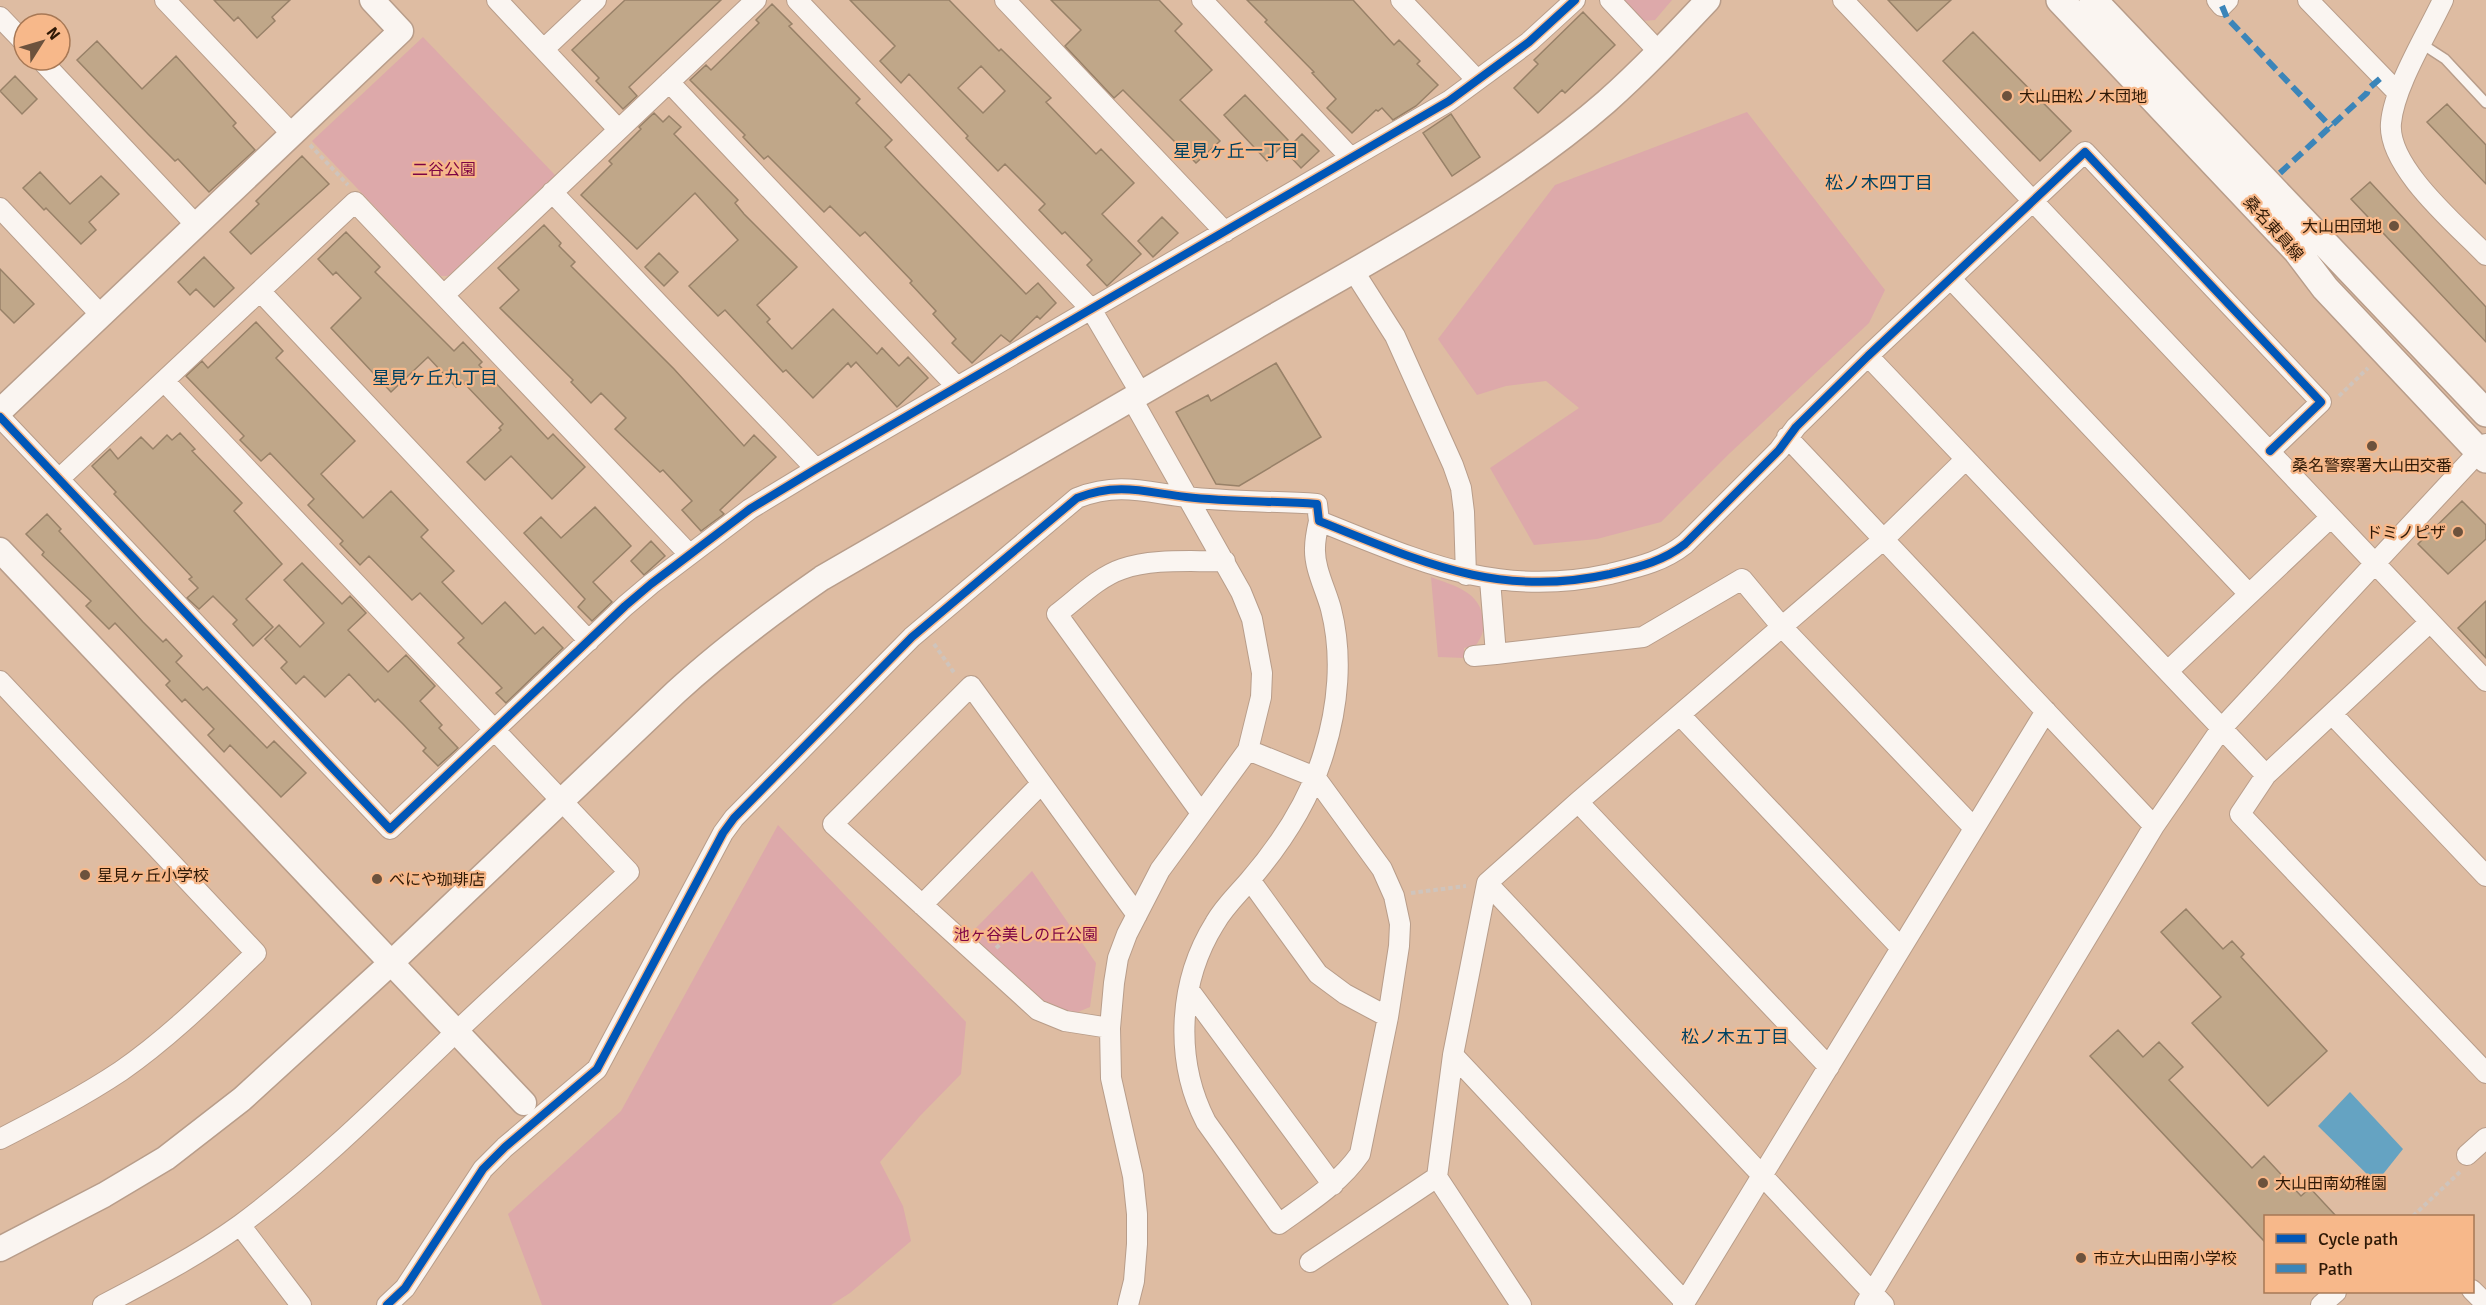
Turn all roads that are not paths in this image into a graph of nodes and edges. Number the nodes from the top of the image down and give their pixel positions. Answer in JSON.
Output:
{"nodes":[{"id":1,"x":165,"y":0,"type":"edge"},
{"id":2,"x":372,"y":0,"type":"edge"},
{"id":3,"x":497,"y":0,"type":"edge"},
{"id":4,"x":596,"y":0,"type":"edge"},
{"id":5,"x":756,"y":0,"type":"edge"},
{"id":6,"x":797,"y":0,"type":"edge"},
{"id":7,"x":1005,"y":0,"type":"edge"},
{"id":8,"x":1202,"y":0,"type":"edge"},
{"id":9,"x":1401,"y":0,"type":"edge"},
{"id":10,"x":1575,"y":0,"type":"edge"},
{"id":11,"x":1610,"y":0,"type":"edge"},
{"id":12,"x":1708,"y":0,"type":"edge"},
{"id":13,"x":1842,"y":0,"type":"edge"},
{"id":14,"x":2060,"y":0,"type":"edge"},
{"id":15,"x":2093,"y":0,"type":"edge"},
{"id":16,"x":2217,"y":0,"type":"edge"},
{"id":17,"x":2228,"y":0,"type":"edge"},
{"id":18,"x":2308,"y":0,"type":"edge"},
{"id":19,"x":2443,"y":0,"type":"edge"},
{"id":20,"x":0,"y":17,"type":"edge"},
{"id":21,"x":12,"y":30,"type":"edge"},
{"id":22,"x":2422,"y":44,"type":"junction"},
{"id":23,"x":544,"y":49,"type":"junction"},
{"id":24,"x":1659,"y":52,"type":"junction"},
{"id":25,"x":52,"y":72,"type":"edge"},
{"id":26,"x":1477,"y":80,"type":"junction"},
{"id":27,"x":669,"y":82,"type":"junction"},
{"id":28,"x":2398,"y":93,"type":"junction"},
{"id":29,"x":2486,"y":103,"type":"edge"},
{"id":30,"x":618,"y":129,"type":"junction"},
{"id":31,"x":299,"y":137,"type":"junction"},
{"id":32,"x":1351,"y":158,"type":"junction"},
{"id":33,"x":552,"y":192,"type":"junction"},
{"id":34,"x":2032,"y":201,"type":"junction"},
{"id":35,"x":0,"y":208,"type":"edge"},
{"id":36,"x":196,"y":225,"type":"junction"},
{"id":37,"x":1224,"y":232,"type":"junction"},
{"id":38,"x":2486,"y":255,"type":"edge"},
{"id":39,"x":1353,"y":270,"type":"junction"},
{"id":40,"x":1951,"y":279,"type":"junction"},
{"id":41,"x":260,"y":291,"type":"junction"},
{"id":42,"x":444,"y":295,"type":"junction"},
{"id":43,"x":1091,"y":309,"type":"junction"},
{"id":44,"x":101,"y":315,"type":"junction"},
{"id":45,"x":1868,"y":356,"type":"junction"},
{"id":46,"x":164,"y":381,"type":"junction"},
{"id":47,"x":957,"y":387,"type":"junction"},
{"id":48,"x":1137,"y":396,"type":"junction"},
{"id":49,"x":0,"y":411,"type":"edge"},
{"id":50,"x":2486,"y":413,"type":"edge"},
{"id":51,"x":0,"y":417,"type":"edge"},
{"id":52,"x":1787,"y":437,"type":"junction"},
{"id":53,"x":2270,"y":451,"type":"junction"},
{"id":54,"x":2484,"y":452,"type":"edge"},
{"id":55,"x":1966,"y":459,"type":"junction"},
{"id":56,"x":816,"y":469,"type":"junction"},
{"id":57,"x":59,"y":479,"type":"junction"},
{"id":58,"x":1187,"y":497,"type":"junction"},
{"id":59,"x":2331,"y":517,"type":"junction"},
{"id":60,"x":1319,"y":521,"type":"junction"},
{"id":61,"x":1884,"y":539,"type":"junction"},
{"id":62,"x":0,"y":550,"type":"edge"},
{"id":63,"x":689,"y":554,"type":"junction"},
{"id":64,"x":1225,"y":561,"type":"junction"},
{"id":65,"x":2375,"y":565,"type":"junction"},
{"id":66,"x":1466,"y":574,"type":"junction"},
{"id":67,"x":1490,"y":580,"type":"junction"},
{"id":68,"x":2249,"y":594,"type":"junction"},
{"id":69,"x":2430,"y":622,"type":"junction"},
{"id":70,"x":1782,"y":627,"type":"junction"},
{"id":71,"x":589,"y":641,"type":"junction"},
{"id":72,"x":1496,"y":654,"type":"junction"},
{"id":73,"x":1474,"y":656,"type":"dead end"},
{"id":74,"x":2168,"y":672,"type":"junction"},
{"id":75,"x":0,"y":681,"type":"edge"},
{"id":76,"x":2486,"y":681,"type":"edge"},
{"id":77,"x":2046,"y":711,"type":"junction"},
{"id":78,"x":2332,"y":714,"type":"junction"},
{"id":79,"x":1680,"y":715,"type":"junction"},
{"id":80,"x":2221,"y":729,"type":"junction"},
{"id":81,"x":494,"y":730,"type":"junction"},
{"id":82,"x":1248,"y":750,"type":"junction"},
{"id":83,"x":2266,"y":775,"type":"junction"},
{"id":84,"x":1315,"y":777,"type":"junction"},
{"id":85,"x":1041,"y":784,"type":"junction"},
{"id":86,"x":561,"y":801,"type":"junction"},
{"id":87,"x":1578,"y":802,"type":"junction"},
{"id":88,"x":1201,"y":813,"type":"junction"},
{"id":89,"x":2154,"y":826,"type":"junction"},
{"id":90,"x":1974,"y":828,"type":"junction"},
{"id":91,"x":2486,"y":876,"type":"edge"},
{"id":92,"x":1250,"y":880,"type":"junction"},
{"id":93,"x":1488,"y":883,"type":"junction"},
{"id":94,"x":922,"y":904,"type":"junction"},
{"id":95,"x":1137,"y":915,"type":"junction"},
{"id":96,"x":1901,"y":948,"type":"junction"},
{"id":97,"x":391,"y":963,"type":"junction"},
{"id":98,"x":1189,"y":990,"type":"junction"},
{"id":99,"x":1388,"y":1017,"type":"junction"},
{"id":100,"x":1110,"y":1028,"type":"junction"},
{"id":101,"x":456,"y":1033,"type":"junction"},
{"id":102,"x":1453,"y":1055,"type":"junction"},
{"id":103,"x":1829,"y":1067,"type":"junction"},
{"id":104,"x":2486,"y":1072,"type":"edge"},
{"id":105,"x":524,"y":1103,"type":"dead end"},
{"id":106,"x":2486,"y":1138,"type":"edge"},
{"id":107,"x":0,"y":1139,"type":"edge"},
{"id":108,"x":2467,"y":1160,"type":"road end"},
{"id":109,"x":1762,"y":1175,"type":"junction"},
{"id":110,"x":1437,"y":1177,"type":"junction"},
{"id":111,"x":1333,"y":1185,"type":"junction"},
{"id":112,"x":240,"y":1225,"type":"junction"},
{"id":113,"x":0,"y":1249,"type":"edge"},
{"id":114,"x":1310,"y":1262,"type":"dead end"},
{"id":115,"x":2474,"y":1292,"type":"edge"},
{"id":116,"x":2335,"y":1293,"type":"edge"},
{"id":117,"x":1874,"y":1301,"type":"edge"},
{"id":118,"x":1684,"y":1304,"type":"edge"},
{"id":119,"x":2486,"y":1304,"type":"edge"},
{"id":120,"x":103,"y":1305,"type":"edge"},
{"id":121,"x":300,"y":1305,"type":"edge"},
{"id":122,"x":387,"y":1305,"type":"edge"},
{"id":123,"x":1128,"y":1305,"type":"edge"},
{"id":124,"x":1521,"y":1305,"type":"edge"},
{"id":125,"x":2321,"y":1305,"type":"edge"}],
"edges":[{"from":1,"to":31,"type":"street"},
{"from":2,"to":31,"type":"street"},
{"from":3,"to":23,"type":"street"},
{"from":4,"to":23,"type":"street"},
{"from":5,"to":27,"type":"street"},
{"from":6,"to":43,"type":"street"},
{"from":7,"to":37,"type":"street"},
{"from":8,"to":32,"type":"street"},
{"from":9,"to":26,"type":"street"},
{"from":10,"to":26,"type":"street"},
{"from":11,"to":24,"type":"street"},
{"from":12,"to":24,"type":"street"},
{"from":13,"to":34,"type":"street"},
{"from":14,"to":54,"type":"main road","name":"桑名東員線"},
{"from":15,"to":50,"type":"main road","name":"桑名東員線"},
{"from":16,"to":17,"type":"street"},
{"from":18,"to":28,"type":"street"},
{"from":19,"to":22,"type":"street"},
{"from":20,"to":21,"type":"street"},
{"from":22,"to":28,"type":"street"},
{"from":22,"to":29,"type":"lane"},
{"from":23,"to":30,"type":"street"},
{"from":24,"to":39,"type":"street"},
{"from":25,"to":36,"type":"street"},
{"from":26,"to":32,"type":"street"},
{"from":27,"to":30,"type":"street"},
{"from":27,"to":47,"type":"street"},
{"from":28,"to":38,"type":"street"},
{"from":30,"to":33,"type":"street"},
{"from":31,"to":36,"type":"street"},
{"from":32,"to":37,"type":"street"},
{"from":33,"to":42,"type":"street"},
{"from":33,"to":56,"type":"street"},
{"from":34,"to":40,"type":"street"},
{"from":34,"to":53,"type":"street"},
{"from":34,"to":53,"type":"street"},
{"from":35,"to":44,"type":"street"},
{"from":36,"to":44,"type":"street"},
{"from":37,"to":43,"type":"street"},
{"from":39,"to":48,"type":"street"},
{"from":39,"to":66,"type":"street"},
{"from":40,"to":45,"type":"street"},
{"from":40,"to":68,"type":"street"},
{"from":41,"to":42,"type":"street"},
{"from":41,"to":46,"type":"street"},
{"from":41,"to":71,"type":"street"},
{"from":42,"to":63,"type":"street"},
{"from":43,"to":47,"type":"street"},
{"from":43,"to":48,"type":"street"},
{"from":44,"to":49,"type":"street"},
{"from":45,"to":52,"type":"street"},
{"from":45,"to":55,"type":"street"},
{"from":46,"to":57,"type":"street"},
{"from":46,"to":81,"type":"street"},
{"from":47,"to":56,"type":"street"},
{"from":48,"to":58,"type":"street"},
{"from":48,"to":86,"type":"street"},
{"from":51,"to":57,"type":"street"},
{"from":52,"to":61,"type":"street"},
{"from":52,"to":67,"type":"street"},
{"from":53,"to":59,"type":"street"},
{"from":54,"to":65,"type":"street"},
{"from":55,"to":61,"type":"street"},
{"from":55,"to":74,"type":"street"},
{"from":56,"to":63,"type":"street"},
{"from":57,"to":81,"type":"street"},
{"from":58,"to":60,"type":"street"},
{"from":58,"to":64,"type":"street"},
{"from":58,"to":122,"type":"street"},
{"from":59,"to":65,"type":"street"},
{"from":59,"to":68,"type":"street"},
{"from":60,"to":66,"type":"street"},
{"from":60,"to":84,"type":"street"},
{"from":61,"to":70,"type":"street"},
{"from":61,"to":77,"type":"street"},
{"from":62,"to":97,"type":"street"},
{"from":63,"to":71,"type":"street"},
{"from":64,"to":82,"type":"street"},
{"from":64,"to":88,"type":"street"},
{"from":65,"to":69,"type":"street"},
{"from":65,"to":80,"type":"street"},
{"from":66,"to":67,"type":"street"},
{"from":67,"to":72,"type":"street"},
{"from":68,"to":74,"type":"street"},
{"from":69,"to":76,"type":"street"},
{"from":69,"to":78,"type":"street"},
{"from":70,"to":72,"type":"street"},
{"from":70,"to":79,"type":"street"},
{"from":70,"to":90,"type":"street"},
{"from":71,"to":81,"type":"street"},
{"from":72,"to":73,"type":"street"},
{"from":74,"to":80,"type":"street"},
{"from":75,"to":107,"type":"street"},
{"from":77,"to":89,"type":"street"},
{"from":77,"to":90,"type":"street"},
{"from":78,"to":83,"type":"street"},
{"from":78,"to":91,"type":"street"},
{"from":79,"to":87,"type":"street"},
{"from":79,"to":96,"type":"street"},
{"from":80,"to":83,"type":"street"},
{"from":80,"to":89,"type":"street"},
{"from":81,"to":86,"type":"street"},
{"from":82,"to":84,"type":"street"},
{"from":82,"to":88,"type":"street"},
{"from":83,"to":104,"type":"street"},
{"from":84,"to":92,"type":"street"},
{"from":84,"to":99,"type":"street"},
{"from":85,"to":94,"type":"street"},
{"from":85,"to":94,"type":"street"},
{"from":85,"to":95,"type":"street"},
{"from":86,"to":97,"type":"street"},
{"from":86,"to":101,"type":"street"},
{"from":87,"to":93,"type":"street"},
{"from":87,"to":103,"type":"street"},
{"from":88,"to":95,"type":"street"},
{"from":89,"to":117,"type":"street"},
{"from":90,"to":96,"type":"street"},
{"from":92,"to":98,"type":"street"},
{"from":92,"to":99,"type":"street"},
{"from":93,"to":102,"type":"street"},
{"from":93,"to":109,"type":"street"},
{"from":94,"to":100,"type":"street"},
{"from":95,"to":100,"type":"street"},
{"from":96,"to":103,"type":"street"},
{"from":97,"to":101,"type":"street"},
{"from":97,"to":113,"type":"street"},
{"from":98,"to":111,"type":"street"},
{"from":98,"to":111,"type":"street"},
{"from":99,"to":111,"type":"street"},
{"from":100,"to":123,"type":"street"},
{"from":101,"to":105,"type":"street"},
{"from":101,"to":112,"type":"street"},
{"from":102,"to":110,"type":"street"},
{"from":102,"to":118,"type":"street"},
{"from":103,"to":109,"type":"street"},
{"from":106,"to":108,"type":"street"},
{"from":109,"to":117,"type":"street"},
{"from":109,"to":118,"type":"street"},
{"from":110,"to":114,"type":"street"},
{"from":110,"to":124,"type":"street"},
{"from":112,"to":120,"type":"street"},
{"from":112,"to":121,"type":"street"},
{"from":115,"to":119,"type":"street"},
{"from":116,"to":125,"type":"street"}]}
